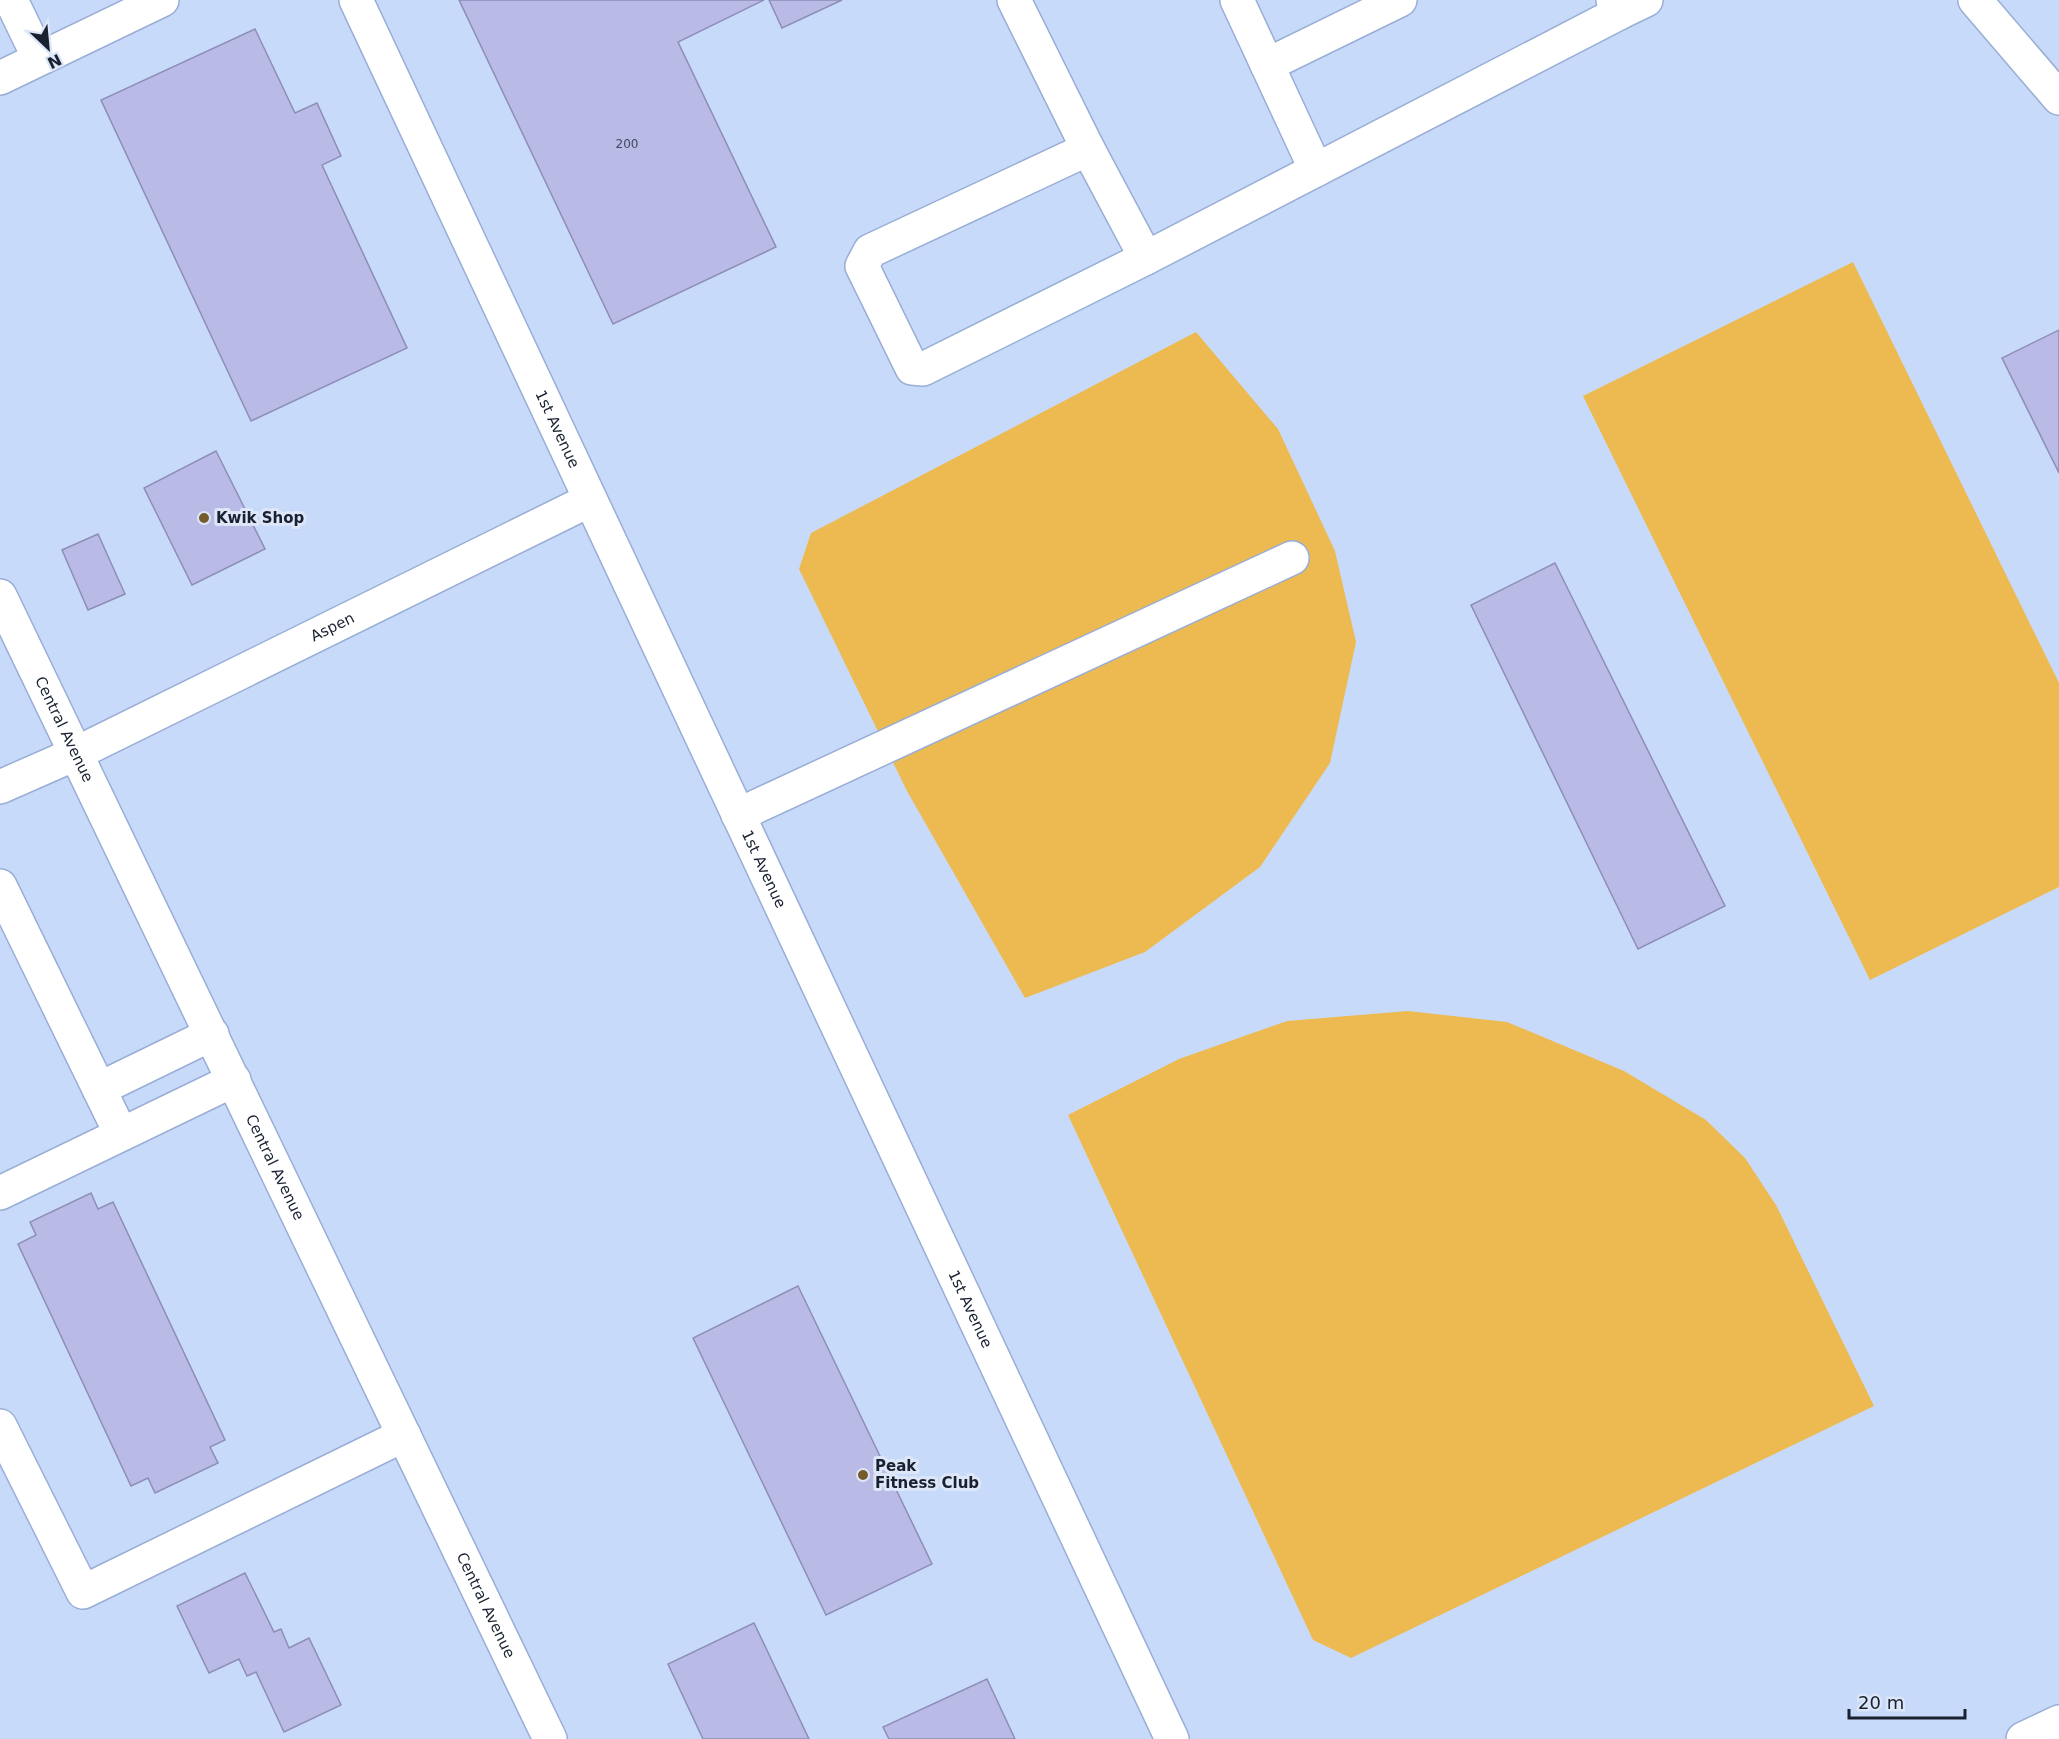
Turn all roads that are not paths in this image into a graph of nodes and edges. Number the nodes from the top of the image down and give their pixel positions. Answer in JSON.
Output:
{"nodes":[{"id":1,"x":11,"y":0,"type":"edge"},
{"id":2,"x":162,"y":0,"type":"edge"},
{"id":3,"x":356,"y":0,"type":"edge"},
{"id":4,"x":1014,"y":0,"type":"edge"},
{"id":5,"x":1237,"y":0,"type":"edge"},
{"id":6,"x":1400,"y":0,"type":"edge"},
{"id":7,"x":1975,"y":0,"type":"edge"},
{"id":8,"x":1626,"y":4,"type":"edge"},
{"id":9,"x":39,"y":58,"type":"junction"},
{"id":10,"x":1267,"y":65,"type":"junction"},
{"id":11,"x":0,"y":78,"type":"edge"},
{"id":12,"x":2059,"y":98,"type":"edge"},
{"id":13,"x":1088,"y":149,"type":"junction"},
{"id":14,"x":1316,"y":170,"type":"junction"},
{"id":15,"x":1146,"y":258,"type":"junction"},
{"id":16,"x":590,"y":500,"type":"junction"},
{"id":17,"x":1292,"y":558,"type":"dead end"},
{"id":18,"x":0,"y":596,"type":"edge"},
{"id":19,"x":11,"y":647,"type":"edge"},
{"id":20,"x":75,"y":754,"type":"junction"},
{"id":21,"x":0,"y":787,"type":"edge"},
{"id":22,"x":738,"y":815,"type":"junction"},
{"id":23,"x":0,"y":886,"type":"edge"},
{"id":24,"x":212,"y":1034,"type":"junction"},
{"id":25,"x":234,"y":1080,"type":"junction"},
{"id":26,"x":99,"y":1089,"type":"junction"},
{"id":27,"x":121,"y":1134,"type":"junction"},
{"id":28,"x":0,"y":1193,"type":"edge"},
{"id":29,"x":0,"y":1426,"type":"edge"},
{"id":30,"x":404,"y":1435,"type":"junction"},
{"id":31,"x":2059,"y":1722,"type":"edge"},
{"id":32,"x":550,"y":1739,"type":"edge"},
{"id":33,"x":1172,"y":1739,"type":"edge"},
{"id":34,"x":2023,"y":1739,"type":"edge"}],
"edges":[{"from":1,"to":9,"type":"street"},
{"from":2,"to":9,"type":"street"},
{"from":3,"to":16,"type":"street","name":"1st Avenue"},
{"from":4,"to":13,"type":"street"},
{"from":5,"to":10,"type":"street"},
{"from":6,"to":10,"type":"street"},
{"from":7,"to":12,"type":"street"},
{"from":8,"to":14,"type":"street"},
{"from":9,"to":11,"type":"street"},
{"from":10,"to":14,"type":"street"},
{"from":13,"to":15,"type":"street"},
{"from":13,"to":15,"type":"street"},
{"from":14,"to":15,"type":"street"},
{"from":16,"to":20,"type":"street","name":"Aspen"},
{"from":16,"to":22,"type":"street","name":"1st Avenue"},
{"from":17,"to":22,"type":"street"},
{"from":18,"to":19,"type":"street","name":"Central Avenue"},
{"from":19,"to":20,"type":"street","name":"Central Avenue"},
{"from":20,"to":21,"type":"street","name":"Aspen"},
{"from":20,"to":24,"type":"street","name":"Central Avenue"},
{"from":22,"to":33,"type":"street","name":"1st Avenue"},
{"from":23,"to":26,"type":"street"},
{"from":24,"to":25,"type":"street","name":"Central Avenue"},
{"from":24,"to":26,"type":"street"},
{"from":25,"to":27,"type":"street"},
{"from":25,"to":30,"type":"street","name":"Central Avenue"},
{"from":26,"to":27,"type":"street"},
{"from":27,"to":28,"type":"street"},
{"from":29,"to":30,"type":"street"},
{"from":30,"to":32,"type":"street","name":"Central Avenue"},
{"from":31,"to":34,"type":"street"}]}
